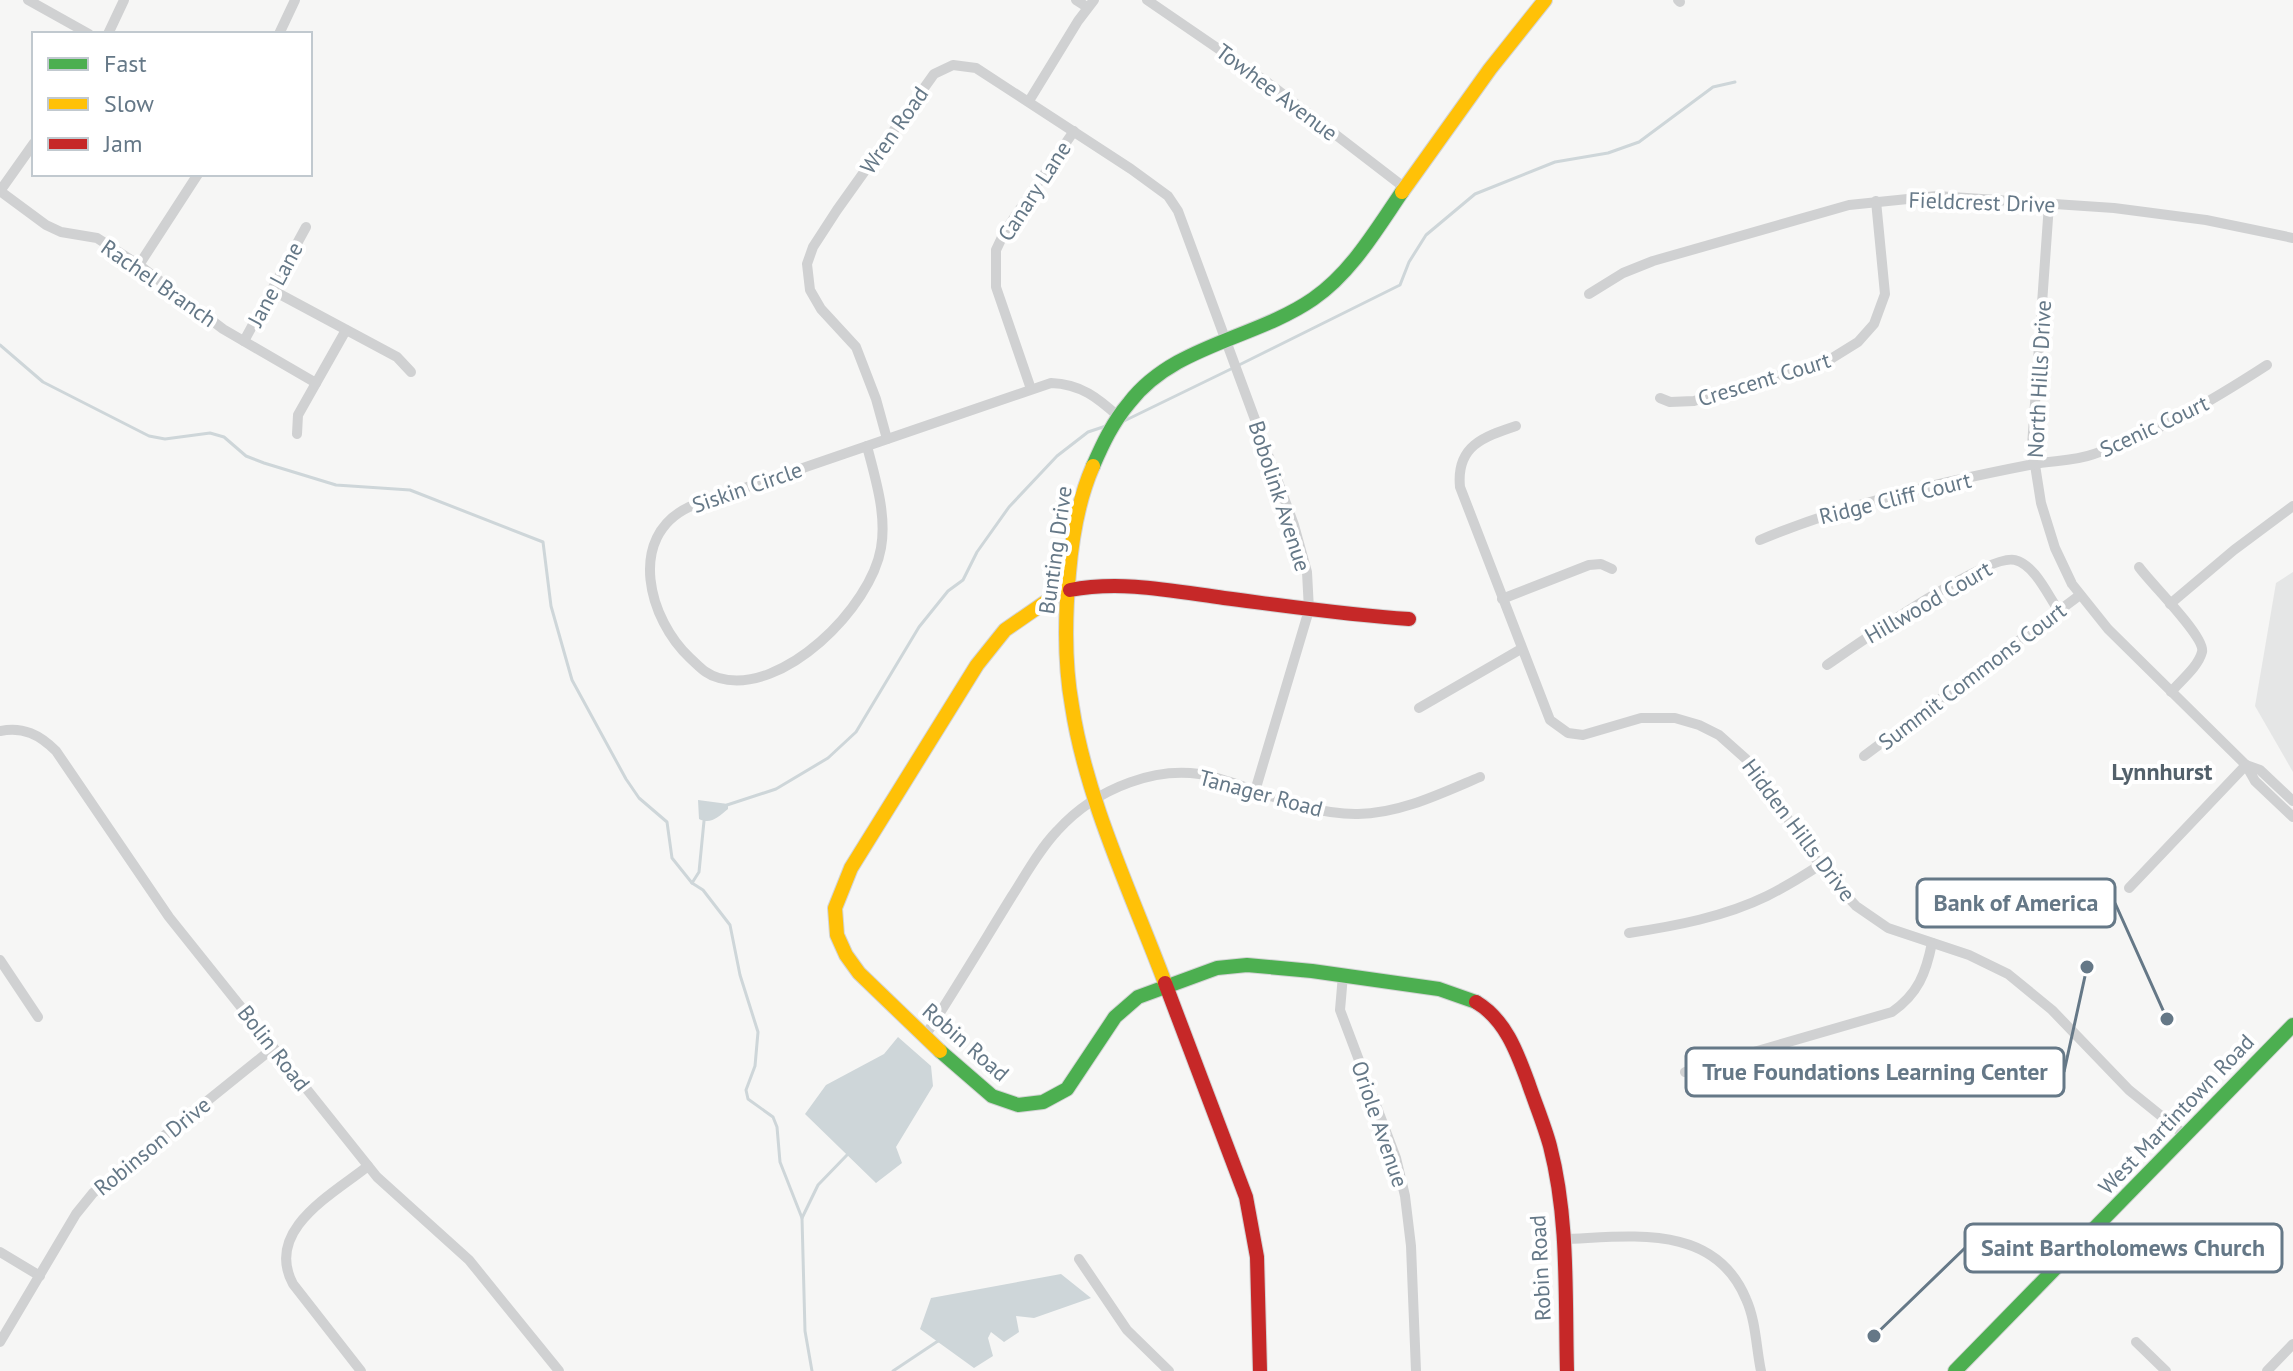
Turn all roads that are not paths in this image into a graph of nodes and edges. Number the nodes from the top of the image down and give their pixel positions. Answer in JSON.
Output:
{"nodes":[{"id":1,"x":28,"y":0,"type":"edge"},
{"id":2,"x":124,"y":0,"type":"edge"},
{"id":3,"x":295,"y":0,"type":"edge"},
{"id":4,"x":1076,"y":0,"type":"edge"},
{"id":5,"x":1147,"y":0,"type":"edge"},
{"id":6,"x":1545,"y":0,"type":"edge"},
{"id":7,"x":1091,"y":4,"type":"edge"},
{"id":8,"x":85,"y":32,"type":"edge"},
{"id":9,"x":109,"y":32,"type":"edge"},
{"id":10,"x":280,"y":32,"type":"edge"},
{"id":11,"x":1029,"y":101,"type":"junction"},
{"id":12,"x":1074,"y":131,"type":"junction"},
{"id":13,"x":32,"y":146,"type":"edge"},
{"id":14,"x":197,"y":176,"type":"edge"},
{"id":15,"x":1405,"y":188,"type":"junction"},
{"id":16,"x":0,"y":191,"type":"edge"},
{"id":17,"x":1876,"y":201,"type":"junction"},
{"id":18,"x":2049,"y":204,"type":"junction"},
{"id":19,"x":306,"y":227,"type":"dead end"},
{"id":20,"x":2293,"y":238,"type":"edge"},
{"id":21,"x":139,"y":265,"type":"junction"},
{"id":22,"x":272,"y":290,"type":"junction"},
{"id":23,"x":1589,"y":294,"type":"dead end"},
{"id":24,"x":346,"y":330,"type":"junction"},
{"id":25,"x":244,"y":341,"type":"junction"},
{"id":26,"x":1227,"y":342,"type":"junction"},
{"id":27,"x":2267,"y":365,"type":"dead end"},
{"id":28,"x":411,"y":372,"type":"dead end"},
{"id":29,"x":316,"y":383,"type":"junction"},
{"id":30,"x":1031,"y":389,"type":"junction"},
{"id":31,"x":1660,"y":398,"type":"dead end"},
{"id":32,"x":1119,"y":417,"type":"junction"},
{"id":33,"x":1516,"y":426,"type":"dead end"},
{"id":34,"x":297,"y":434,"type":"dead end"},
{"id":35,"x":887,"y":439,"type":"junction"},
{"id":36,"x":867,"y":446,"type":"junction"},
{"id":37,"x":2033,"y":464,"type":"junction"},
{"id":38,"x":2293,"y":506,"type":"edge"},
{"id":39,"x":1760,"y":540,"type":"dead end"},
{"id":40,"x":2139,"y":567,"type":"dead end"},
{"id":41,"x":1612,"y":569,"type":"dead end"},
{"id":42,"x":1068,"y":588,"type":"junction"},
{"id":43,"x":2080,"y":595,"type":"junction"},
{"id":44,"x":1502,"y":599,"type":"junction"},
{"id":45,"x":2170,"y":604,"type":"junction"},
{"id":46,"x":1309,"y":610,"type":"junction"},
{"id":47,"x":2059,"y":611,"type":"junction"},
{"id":48,"x":1409,"y":619,"type":"dead end"},
{"id":49,"x":1521,"y":649,"type":"junction"},
{"id":50,"x":1827,"y":665,"type":"dead end"},
{"id":51,"x":2171,"y":692,"type":"junction"},
{"id":52,"x":1419,"y":708,"type":"dead end"},
{"id":53,"x":0,"y":731,"type":"edge"},
{"id":54,"x":1864,"y":756,"type":"dead end"},
{"id":55,"x":2246,"y":765,"type":"junction"},
{"id":56,"x":1480,"y":777,"type":"dead end"},
{"id":57,"x":1255,"y":791,"type":"junction"},
{"id":58,"x":1096,"y":800,"type":"junction"},
{"id":59,"x":2293,"y":801,"type":"edge"},
{"id":60,"x":2293,"y":817,"type":"edge"},
{"id":61,"x":1820,"y":865,"type":"junction"},
{"id":62,"x":2129,"y":888,"type":"dead end"},
{"id":63,"x":1629,"y":933,"type":"dead end"},
{"id":64,"x":1932,"y":943,"type":"junction"},
{"id":65,"x":0,"y":960,"type":"edge"},
{"id":66,"x":1343,"y":975,"type":"junction"},
{"id":67,"x":1166,"y":985,"type":"junction"},
{"id":68,"x":38,"y":1017,"type":"dead end"},
{"id":69,"x":2293,"y":1025,"type":"edge"},
{"id":70,"x":925,"y":1036,"type":"junction"},
{"id":71,"x":273,"y":1048,"type":"junction"},
{"id":72,"x":1685,"y":1072,"type":"dead end"},
{"id":73,"x":2186,"y":1136,"type":"junction"},
{"id":74,"x":368,"y":1166,"type":"junction"},
{"id":75,"x":1563,"y":1239,"type":"junction"},
{"id":76,"x":0,"y":1252,"type":"edge"},
{"id":77,"x":1079,"y":1259,"type":"dead end"},
{"id":78,"x":40,"y":1276,"type":"junction"},
{"id":79,"x":0,"y":1342,"type":"edge"},
{"id":80,"x":2136,"y":1342,"type":"dead end"},
{"id":81,"x":2293,"y":1344,"type":"edge"},
{"id":82,"x":361,"y":1371,"type":"edge"},
{"id":83,"x":559,"y":1371,"type":"edge"},
{"id":84,"x":1169,"y":1371,"type":"edge"},
{"id":85,"x":1260,"y":1371,"type":"edge"},
{"id":86,"x":1416,"y":1371,"type":"edge"},
{"id":87,"x":1567,"y":1371,"type":"edge"},
{"id":88,"x":1761,"y":1371,"type":"edge"},
{"id":89,"x":1955,"y":1371,"type":"edge"},
{"id":90,"x":2166,"y":1371,"type":"edge"},
{"id":91,"x":2267,"y":1371,"type":"edge"}],
"edges":[{"from":1,"to":8,"type":"street"},
{"from":2,"to":9,"type":"street"},
{"from":3,"to":10,"type":"street"},
{"from":4,"to":7,"type":"street"},
{"from":5,"to":15,"type":"street","name":"Towhee Avenue"},
{"from":6,"to":15,"type":"street","name":"Bunting Drive"},
{"from":7,"to":11,"type":"street"},
{"from":11,"to":12,"type":"street","name":"Wren Road"},
{"from":11,"to":35,"type":"street","name":"Wren Road"},
{"from":12,"to":26,"type":"street","name":"Wren Road"},
{"from":12,"to":30,"type":"street","name":"Canary Lane"},
{"from":13,"to":16,"type":"street"},
{"from":14,"to":21,"type":"street"},
{"from":15,"to":26,"type":"street","name":"Bunting Drive"},
{"from":16,"to":21,"type":"street","name":"Rachel Branch"},
{"from":17,"to":18,"type":"street","name":"Fieldcrest Drive"},
{"from":17,"to":23,"type":"street","name":"Fieldcrest Drive"},
{"from":17,"to":31,"type":"street","name":"Crescent Court"},
{"from":18,"to":20,"type":"street","name":"Fieldcrest Drive"},
{"from":18,"to":37,"type":"street","name":"North Hills Drive"},
{"from":19,"to":22,"type":"street","name":"Jane Lane"},
{"from":21,"to":25,"type":"street","name":"Rachel Branch"},
{"from":22,"to":24,"type":"street"},
{"from":22,"to":25,"type":"street","name":"Jane Lane"},
{"from":24,"to":28,"type":"street"},
{"from":24,"to":29,"type":"street"},
{"from":25,"to":29,"type":"street","name":"Rachel Branch"},
{"from":26,"to":32,"type":"street","name":"Bunting Drive"},
{"from":26,"to":46,"type":"street","name":"Bobolink Avenue"},
{"from":27,"to":37,"type":"street","name":"Scenic Court"},
{"from":29,"to":34,"type":"street"},
{"from":30,"to":32,"type":"street","name":"Siskin Circle"},
{"from":30,"to":35,"type":"street","name":"Siskin Circle"},
{"from":32,"to":42,"type":"street","name":"Bunting Drive"},
{"from":33,"to":44,"type":"street","name":"Hidden Hills Drive"},
{"from":35,"to":36,"type":"street","name":"Siskin Circle"},
{"from":36,"to":36,"type":"street","name":"Siskin Circle"},
{"from":37,"to":39,"type":"street","name":"Ridge Cliff Court"},
{"from":37,"to":43,"type":"street","name":"North Hills Drive"},
{"from":38,"to":45,"type":"street"},
{"from":40,"to":45,"type":"street"},
{"from":41,"to":44,"type":"street"},
{"from":42,"to":46,"type":"street","name":"Robin Road"},
{"from":42,"to":58,"type":"street","name":"Bunting Drive"},
{"from":42,"to":70,"type":"street","name":"Robin Road"},
{"from":43,"to":47,"type":"street","name":"Summit Commons Court"},
{"from":43,"to":51,"type":"street","name":"North Hills Drive"},
{"from":44,"to":49,"type":"street","name":"Hidden Hills Drive"},
{"from":45,"to":51,"type":"street"},
{"from":46,"to":48,"type":"street","name":"Robin Road"},
{"from":46,"to":57,"type":"street","name":"Bobolink Avenue"},
{"from":47,"to":50,"type":"street","name":"Hillwood Court"},
{"from":47,"to":54,"type":"street","name":"Summit Commons Court"},
{"from":49,"to":52,"type":"street"},
{"from":49,"to":61,"type":"street","name":"Hidden Hills Drive"},
{"from":51,"to":55,"type":"street","name":"North Hills Drive"},
{"from":53,"to":71,"type":"street","name":"Bolin Road"},
{"from":55,"to":59,"type":"street","name":"North Hills Drive"},
{"from":55,"to":60,"type":"street","name":"North Hills Drive"},
{"from":55,"to":62,"type":"street"},
{"from":56,"to":57,"type":"street","name":"Tanager Road"},
{"from":57,"to":58,"type":"street","name":"Tanager Road"},
{"from":58,"to":67,"type":"street","name":"Bunting Drive"},
{"from":58,"to":70,"type":"street","name":"Tanager Road"},
{"from":61,"to":63,"type":"street"},
{"from":61,"to":64,"type":"street","name":"Hidden Hills Drive"},
{"from":64,"to":72,"type":"street"},
{"from":64,"to":73,"type":"street","name":"Hidden Hills Drive"},
{"from":65,"to":68,"type":"street"},
{"from":66,"to":67,"type":"street","name":"Robin Road"},
{"from":66,"to":75,"type":"street","name":"Robin Road"},
{"from":66,"to":86,"type":"street","name":"Oriole Avenue"},
{"from":67,"to":70,"type":"street","name":"Robin Road"},
{"from":67,"to":85,"type":"street","name":"Bunting Drive"},
{"from":69,"to":73,"type":"street","name":"West Martintown Road"},
{"from":71,"to":74,"type":"street","name":"Bolin Road"},
{"from":71,"to":78,"type":"street","name":"Robinson Drive"},
{"from":73,"to":89,"type":"street","name":"West Martintown Road"},
{"from":74,"to":82,"type":"street"},
{"from":74,"to":83,"type":"street","name":"Bolin Road"},
{"from":75,"to":87,"type":"street","name":"Robin Road"},
{"from":75,"to":88,"type":"street"},
{"from":76,"to":78,"type":"street"},
{"from":77,"to":84,"type":"street"},
{"from":78,"to":79,"type":"street","name":"Robinson Drive"},
{"from":80,"to":90,"type":"street"},
{"from":81,"to":91,"type":"street"}]}
